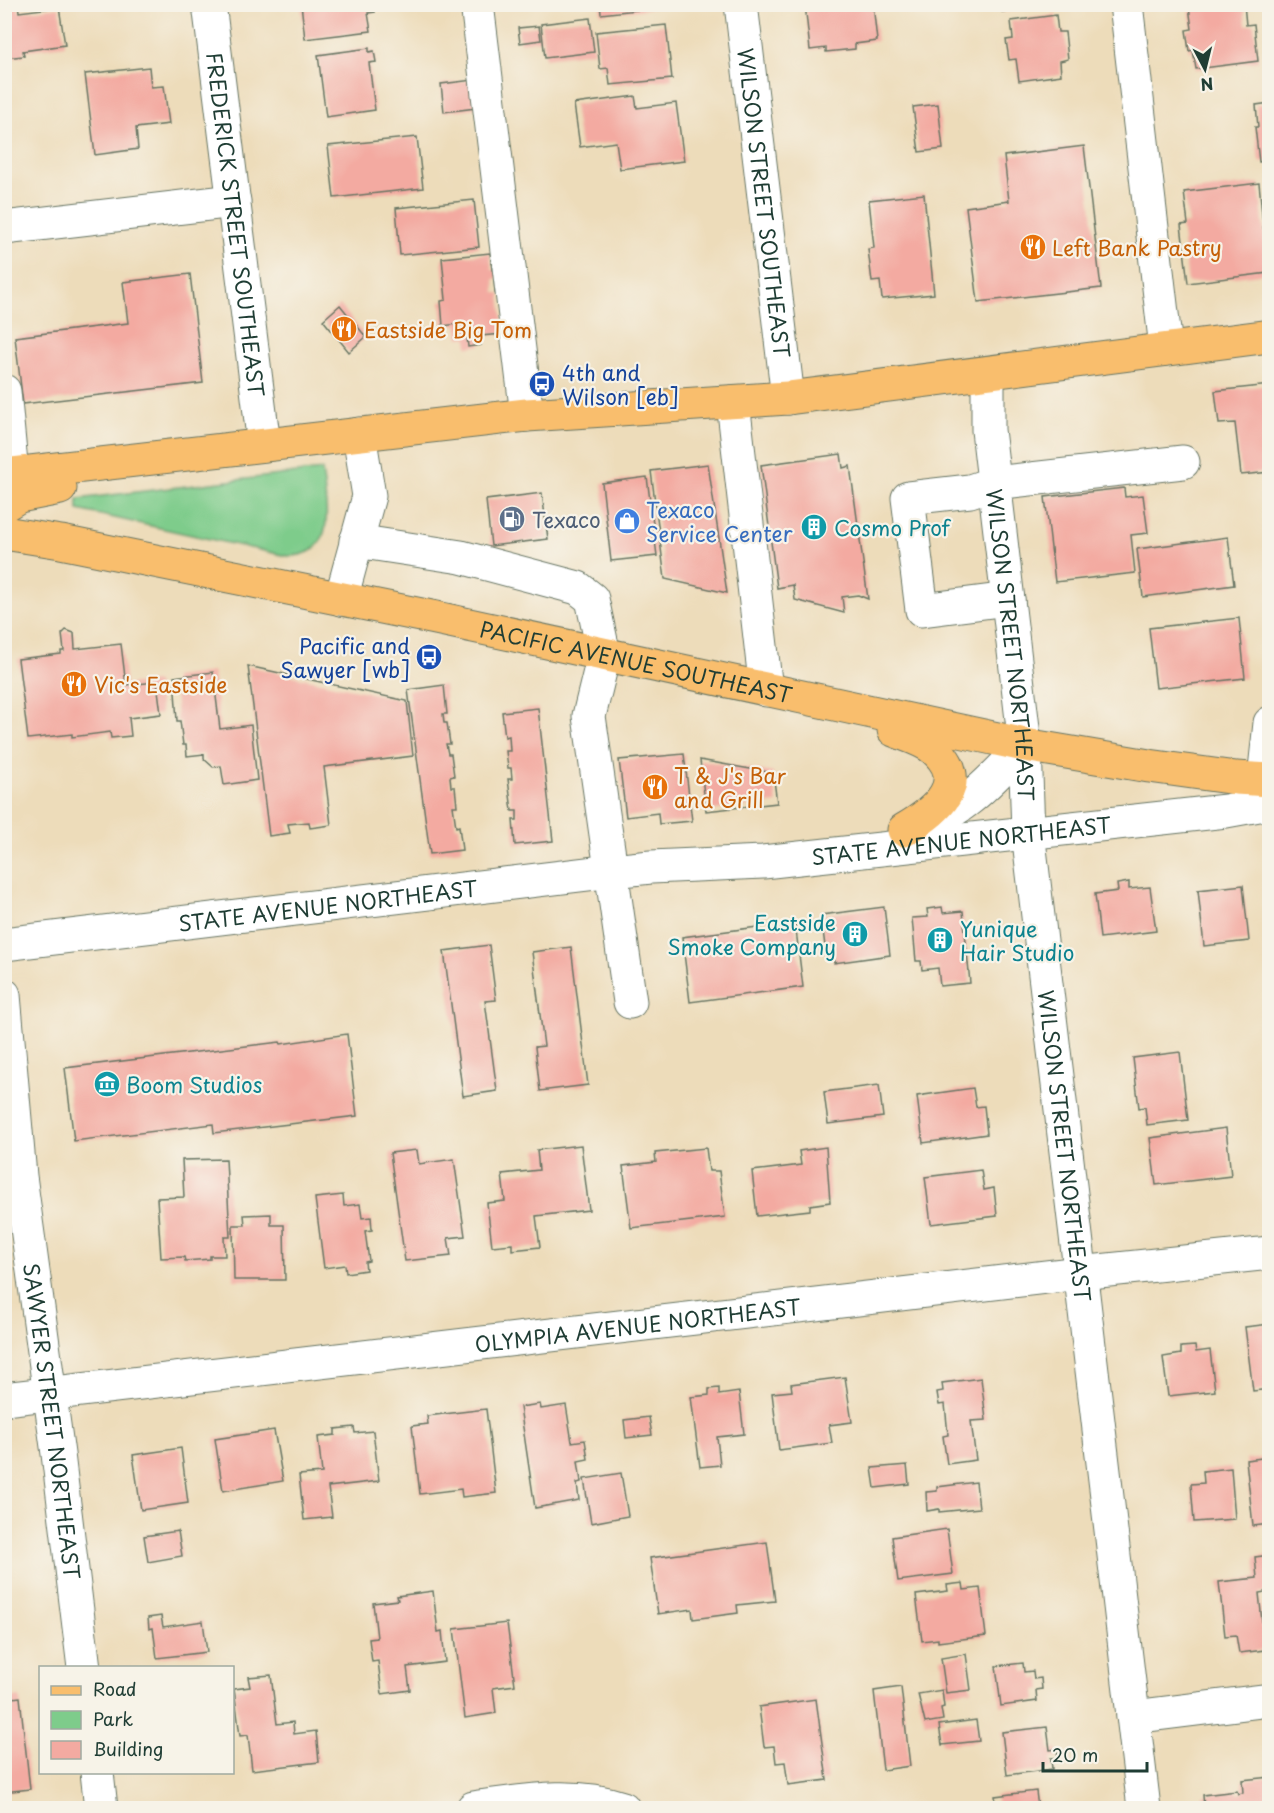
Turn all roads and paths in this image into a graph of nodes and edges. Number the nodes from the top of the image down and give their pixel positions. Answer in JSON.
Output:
{"nodes":[{"id":1,"x":209,"y":4,"type":"edge"},
{"id":2,"x":477,"y":4,"type":"edge"},
{"id":3,"x":741,"y":4,"type":"edge"},
{"id":4,"x":1126,"y":4,"type":"edge"},
{"id":5,"x":234,"y":201,"type":"junction"},
{"id":6,"x":4,"y":228,"type":"edge"},
{"id":7,"x":1269,"y":336,"type":"edge"},
{"id":8,"x":1166,"y":348,"type":"junction"},
{"id":9,"x":987,"y":373,"type":"junction"},
{"id":10,"x":4,"y":391,"type":"edge"},
{"id":11,"x":788,"y":398,"type":"junction"},
{"id":12,"x":733,"y":402,"type":"junction"},
{"id":13,"x":527,"y":415,"type":"junction"},
{"id":14,"x":359,"y":434,"type":"junction"},
{"id":15,"x":264,"y":445,"type":"junction"},
{"id":16,"x":1183,"y":462,"type":"dead end"},
{"id":17,"x":6,"y":482,"type":"edge"},
{"id":18,"x":994,"y":483,"type":"junction"},
{"id":19,"x":4,"y":533,"type":"edge"},
{"id":20,"x":356,"y":541,"type":"junction"},
{"id":21,"x":341,"y":599,"type":"junction"},
{"id":22,"x":1008,"y":599,"type":"junction"},
{"id":23,"x":604,"y":655,"type":"junction"},
{"id":24,"x":766,"y":690,"type":"junction"},
{"id":25,"x":808,"y":699,"type":"junction"},
{"id":26,"x":1269,"y":723,"type":"edge"},
{"id":27,"x":1025,"y":745,"type":"junction"},
{"id":28,"x":1268,"y":787,"type":"edge"},
{"id":29,"x":904,"y":830,"type":"junction"},
{"id":30,"x":1028,"y":832,"type":"junction"},
{"id":31,"x":651,"y":867,"type":"junction"},
{"id":32,"x":612,"y":871,"type":"junction"},
{"id":33,"x":4,"y":944,"type":"edge"},
{"id":34,"x":4,"y":995,"type":"edge"},
{"id":35,"x":630,"y":1002,"type":"dead end"},
{"id":36,"x":12,"y":1177,"type":"edge"},
{"id":37,"x":1269,"y":1253,"type":"edge"},
{"id":38,"x":1080,"y":1273,"type":"junction"},
{"id":39,"x":49,"y":1394,"type":"junction"},
{"id":40,"x":4,"y":1399,"type":"edge"},
{"id":41,"x":84,"y":1666,"type":"edge"},
{"id":42,"x":1269,"y":1700,"type":"edge"},
{"id":43,"x":1133,"y":1717,"type":"junction"},
{"id":44,"x":97,"y":1774,"type":"edge"},
{"id":45,"x":101,"y":1809,"type":"edge"},
{"id":46,"x":473,"y":1809,"type":"edge"},
{"id":47,"x":623,"y":1809,"type":"edge"},
{"id":48,"x":1144,"y":1809,"type":"edge"}],
"edges":[{"from":1,"to":5,"type":"street","name":"FREDERICK STREET SOUTHEAST"},
{"from":2,"to":13,"type":"street"},
{"from":3,"to":11,"type":"street","name":"WILSON STREET SOUTHEAST"},
{"from":4,"to":8,"type":"street"},
{"from":5,"to":6,"type":"street"},
{"from":5,"to":15,"type":"street","name":"FREDERICK STREET SOUTHEAST"},
{"from":7,"to":8,"type":"main road"},
{"from":8,"to":9,"type":"main road"},
{"from":9,"to":11,"type":"main road"},
{"from":9,"to":18,"type":"street","name":"WILSON STREET NORTHEAST"},
{"from":10,"to":17,"type":"street"},
{"from":11,"to":12,"type":"main road"},
{"from":12,"to":13,"type":"main road"},
{"from":12,"to":24,"type":"street"},
{"from":13,"to":14,"type":"main road"},
{"from":14,"to":15,"type":"main road"},
{"from":14,"to":20,"type":"street"},
{"from":15,"to":17,"type":"main road"},
{"from":16,"to":18,"type":"street"},
{"from":18,"to":22,"type":"street","name":"WILSON STREET NORTHEAST"},
{"from":18,"to":22,"type":"street"},
{"from":19,"to":21,"type":"main road","name":"PACIFIC AVENUE SOUTHEAST"},
{"from":20,"to":21,"type":"street"},
{"from":20,"to":23,"type":"street"},
{"from":21,"to":23,"type":"main road","name":"PACIFIC AVENUE SOUTHEAST"},
{"from":22,"to":27,"type":"street","name":"WILSON STREET NORTHEAST"},
{"from":23,"to":24,"type":"main road","name":"PACIFIC AVENUE SOUTHEAST"},
{"from":23,"to":32,"type":"street"},
{"from":24,"to":25,"type":"main road","name":"PACIFIC AVENUE SOUTHEAST"},
{"from":25,"to":27,"type":"main road","name":"PACIFIC AVENUE SOUTHEAST"},
{"from":25,"to":29,"type":"main road"},
{"from":26,"to":28,"type":"street"},
{"from":27,"to":28,"type":"main road","name":"PACIFIC AVENUE SOUTHEAST"},
{"from":27,"to":29,"type":"street","name":"STATE AVENUE NORTHEAST"},
{"from":27,"to":30,"type":"street","name":"WILSON STREET NORTHEAST"},
{"from":28,"to":30,"type":"street","name":"STATE AVENUE NORTHEAST"},
{"from":29,"to":31,"type":"street","name":"STATE AVENUE NORTHEAST"},
{"from":30,"to":31,"type":"street","name":"STATE AVENUE NORTHEAST"},
{"from":30,"to":38,"type":"street","name":"WILSON STREET NORTHEAST"},
{"from":31,"to":32,"type":"street","name":"STATE AVENUE NORTHEAST"},
{"from":32,"to":33,"type":"street","name":"STATE AVENUE NORTHEAST"},
{"from":32,"to":35,"type":"street"},
{"from":34,"to":36,"type":"street","name":"SAWYER STREET NORTHEAST"},
{"from":36,"to":39,"type":"street","name":"SAWYER STREET NORTHEAST"},
{"from":37,"to":38,"type":"street","name":"OLYMPIA AVENUE NORTHEAST"},
{"from":38,"to":39,"type":"street","name":"OLYMPIA AVENUE NORTHEAST"},
{"from":38,"to":43,"type":"street","name":"WILSON STREET NORTHEAST"},
{"from":39,"to":40,"type":"street","name":"OLYMPIA AVENUE NORTHEAST"},
{"from":39,"to":41,"type":"street","name":"SAWYER STREET NORTHEAST"},
{"from":42,"to":43,"type":"street"},
{"from":43,"to":48,"type":"street","name":"WILSON STREET NORTHEAST"},
{"from":44,"to":45,"type":"street"},
{"from":46,"to":47,"type":"street"}]}
